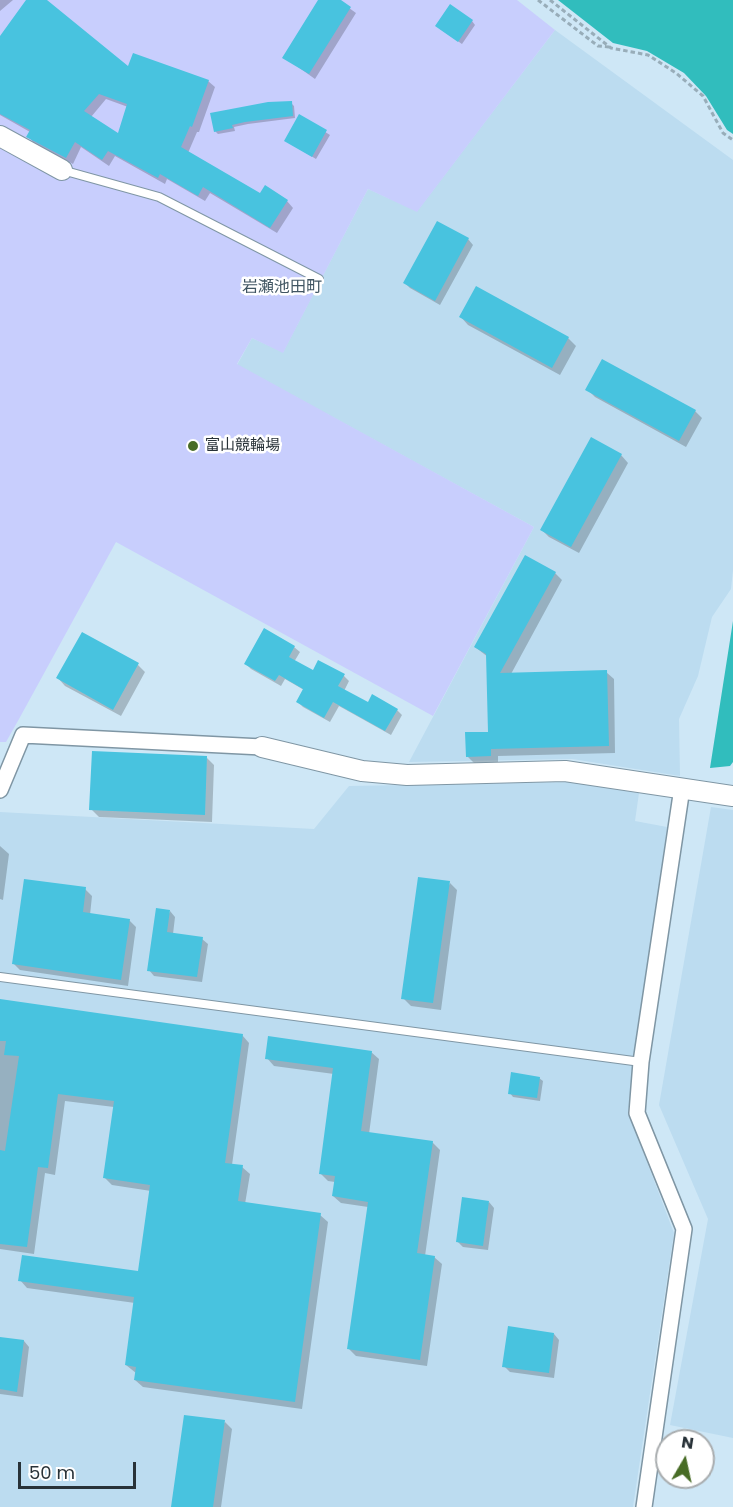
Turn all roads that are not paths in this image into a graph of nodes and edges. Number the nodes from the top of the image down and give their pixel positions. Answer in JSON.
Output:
{"nodes":[{"id":1,"x":0,"y":136,"type":"edge"},
{"id":2,"x":62,"y":170,"type":"joint"},
{"id":3,"x":319,"y":279,"type":"dead end"},
{"id":4,"x":262,"y":747,"type":"joint"},
{"id":5,"x":682,"y":788,"type":"junction"},
{"id":6,"x":0,"y":790,"type":"edge"},
{"id":7,"x":733,"y":796,"type":"edge"},
{"id":8,"x":0,"y":977,"type":"edge"},
{"id":9,"x":641,"y":1062,"type":"junction"},
{"id":10,"x":644,"y":1507,"type":"edge"}],
"edges":[{"from":1,"to":2,"type":"street"},
{"from":2,"to":3,"type":"lane"},
{"from":4,"to":5,"type":"street"},
{"from":4,"to":6,"type":"street"},
{"from":5,"to":7,"type":"street"},
{"from":5,"to":9,"type":"street"},
{"from":8,"to":9,"type":"lane"},
{"from":9,"to":10,"type":"street"}]}
